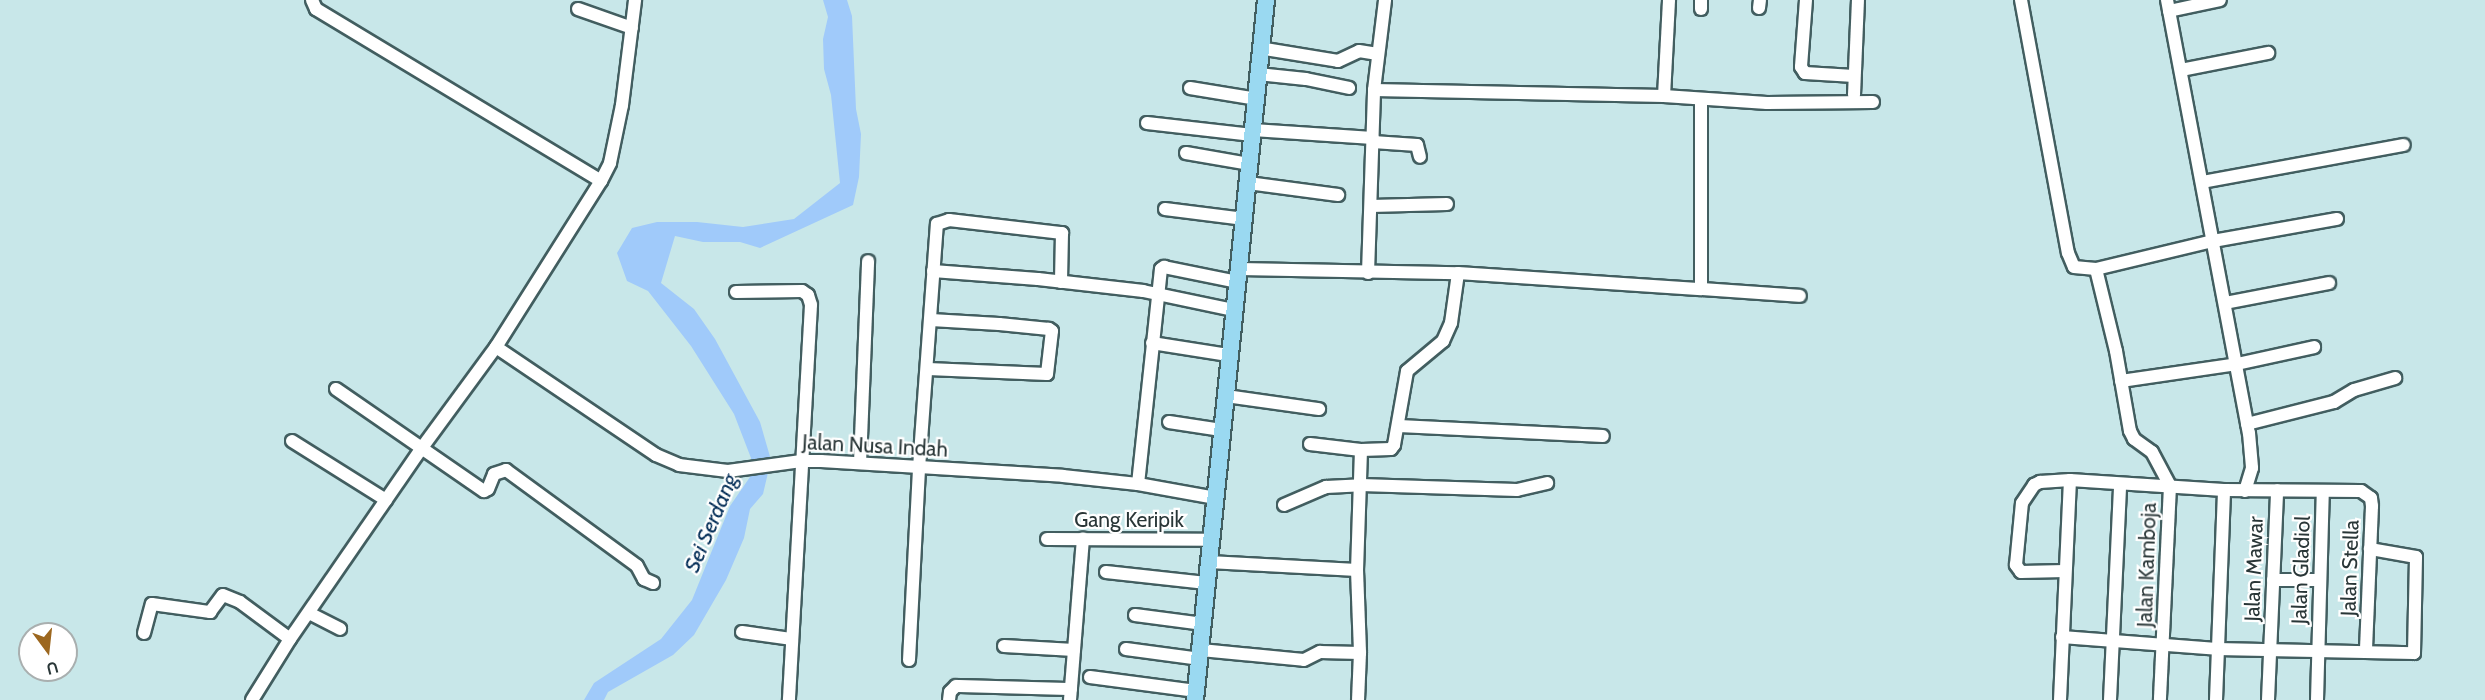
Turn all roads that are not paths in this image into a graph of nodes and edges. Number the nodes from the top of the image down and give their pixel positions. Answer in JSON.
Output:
{"nodes":[{"id":1,"x":312,"y":0,"type":"edge"},
{"id":2,"x":635,"y":0,"type":"edge"},
{"id":3,"x":1266,"y":0,"type":"edge"},
{"id":4,"x":1385,"y":0,"type":"edge"},
{"id":5,"x":1669,"y":0,"type":"edge"},
{"id":6,"x":1806,"y":0,"type":"edge"},
{"id":7,"x":1858,"y":0,"type":"edge"},
{"id":8,"x":2021,"y":0,"type":"edge"},
{"id":9,"x":2220,"y":0,"type":"edge"},
{"id":10,"x":2168,"y":6,"type":"edge"},
{"id":11,"x":578,"y":9,"type":"dead end"},
{"id":12,"x":632,"y":28,"type":"junction"},
{"id":13,"x":1259,"y":48,"type":"junction"},
{"id":14,"x":2268,"y":53,"type":"dead end"},
{"id":15,"x":1378,"y":54,"type":"junction"},
{"id":16,"x":2181,"y":70,"type":"junction"},
{"id":17,"x":1258,"y":74,"type":"junction"},
{"id":18,"x":1854,"y":76,"type":"junction"},
{"id":19,"x":1190,"y":88,"type":"dead end"},
{"id":20,"x":1349,"y":88,"type":"dead end"},
{"id":21,"x":1374,"y":90,"type":"junction"},
{"id":22,"x":1854,"y":95,"type":"dead end"},
{"id":23,"x":1664,"y":96,"type":"junction"},
{"id":24,"x":1257,"y":99,"type":"junction"},
{"id":25,"x":1701,"y":99,"type":"junction"},
{"id":26,"x":1873,"y":102,"type":"dead end"},
{"id":27,"x":1147,"y":123,"type":"dead end"},
{"id":28,"x":1253,"y":133,"type":"junction"},
{"id":29,"x":1373,"y":140,"type":"junction"},
{"id":30,"x":2404,"y":145,"type":"dead end"},
{"id":31,"x":1186,"y":153,"type":"dead end"},
{"id":32,"x":1420,"y":157,"type":"dead end"},
{"id":33,"x":1250,"y":164,"type":"junction"},
{"id":34,"x":601,"y":181,"type":"junction"},
{"id":35,"x":2202,"y":182,"type":"junction"},
{"id":36,"x":1248,"y":183,"type":"junction"},
{"id":37,"x":1338,"y":195,"type":"dead end"},
{"id":38,"x":1447,"y":204,"type":"dead end"},
{"id":39,"x":1371,"y":206,"type":"junction"},
{"id":40,"x":1165,"y":209,"type":"dead end"},
{"id":41,"x":1244,"y":219,"type":"junction"},
{"id":42,"x":2337,"y":219,"type":"dead end"},
{"id":43,"x":2214,"y":241,"type":"junction"},
{"id":44,"x":868,"y":261,"type":"dead end"},
{"id":45,"x":2096,"y":269,"type":"junction"},
{"id":46,"x":933,"y":271,"type":"junction"},
{"id":47,"x":1368,"y":273,"type":"junction"},
{"id":48,"x":1458,"y":273,"type":"junction"},
{"id":49,"x":1239,"y":276,"type":"junction"},
{"id":50,"x":1061,"y":282,"type":"junction"},
{"id":51,"x":2329,"y":283,"type":"dead end"},
{"id":52,"x":1701,"y":288,"type":"junction"},
{"id":53,"x":736,"y":292,"type":"dead end"},
{"id":54,"x":1156,"y":294,"type":"junction"},
{"id":55,"x":1800,"y":296,"type":"dead end"},
{"id":56,"x":2225,"y":303,"type":"junction"},
{"id":57,"x":1234,"y":310,"type":"junction"},
{"id":58,"x":931,"y":320,"type":"junction"},
{"id":59,"x":1152,"y":343,"type":"junction"},
{"id":60,"x":496,"y":347,"type":"junction"},
{"id":61,"x":2314,"y":347,"type":"dead end"},
{"id":62,"x":1228,"y":355,"type":"junction"},
{"id":63,"x":2237,"y":364,"type":"junction"},
{"id":64,"x":928,"y":369,"type":"junction"},
{"id":65,"x":2395,"y":378,"type":"dead end"},
{"id":66,"x":2121,"y":381,"type":"junction"},
{"id":67,"x":336,"y":389,"type":"dead end"},
{"id":68,"x":1226,"y":396,"type":"junction"},
{"id":69,"x":1319,"y":409,"type":"dead end"},
{"id":70,"x":1169,"y":422,"type":"dead end"},
{"id":71,"x":2247,"y":424,"type":"junction"},
{"id":72,"x":1399,"y":426,"type":"junction"},
{"id":73,"x":1221,"y":430,"type":"junction"},
{"id":74,"x":1603,"y":436,"type":"dead end"},
{"id":75,"x":291,"y":441,"type":"dead end"},
{"id":76,"x":1310,"y":444,"type":"dead end"},
{"id":77,"x":421,"y":448,"type":"junction"},
{"id":78,"x":1361,"y":450,"type":"junction"},
{"id":79,"x":796,"y":461,"type":"junction"},
{"id":80,"x":860,"y":463,"type":"junction"},
{"id":81,"x":919,"y":468,"type":"junction"},
{"id":82,"x":2070,"y":480,"type":"junction"},
{"id":83,"x":1547,"y":483,"type":"dead end"},
{"id":84,"x":2120,"y":483,"type":"junction"},
{"id":85,"x":1138,"y":484,"type":"junction"},
{"id":86,"x":1361,"y":485,"type":"junction"},
{"id":87,"x":2170,"y":486,"type":"junction"},
{"id":88,"x":2224,"y":490,"type":"junction"},
{"id":89,"x":2277,"y":490,"type":"junction"},
{"id":90,"x":2245,"y":491,"type":"junction"},
{"id":91,"x":2324,"y":491,"type":"junction"},
{"id":92,"x":1216,"y":498,"type":"junction"},
{"id":93,"x":386,"y":500,"type":"junction"},
{"id":94,"x":1284,"y":505,"type":"dead end"},
{"id":95,"x":1047,"y":539,"type":"dead end"},
{"id":96,"x":1083,"y":539,"type":"junction"},
{"id":97,"x":1211,"y":540,"type":"junction"},
{"id":98,"x":2370,"y":549,"type":"junction"},
{"id":99,"x":1209,"y":562,"type":"junction"},
{"id":100,"x":1358,"y":570,"type":"junction"},
{"id":101,"x":2065,"y":571,"type":"junction"},
{"id":102,"x":1106,"y":572,"type":"dead end"},
{"id":103,"x":2273,"y":580,"type":"junction"},
{"id":104,"x":2320,"y":580,"type":"junction"},
{"id":105,"x":1206,"y":583,"type":"junction"},
{"id":106,"x":653,"y":584,"type":"dead end"},
{"id":107,"x":309,"y":613,"type":"junction"},
{"id":108,"x":1135,"y":615,"type":"dead end"},
{"id":109,"x":1203,"y":624,"type":"junction"},
{"id":110,"x":340,"y":629,"type":"dead end"},
{"id":111,"x":742,"y":632,"type":"dead end"},
{"id":112,"x":144,"y":633,"type":"dead end"},
{"id":113,"x":2062,"y":637,"type":"junction"},
{"id":114,"x":290,"y":639,"type":"junction"},
{"id":115,"x":791,"y":639,"type":"junction"},
{"id":116,"x":2112,"y":641,"type":"junction"},
{"id":117,"x":2164,"y":645,"type":"junction"},
{"id":118,"x":1004,"y":646,"type":"dead end"},
{"id":119,"x":1126,"y":649,"type":"dead end"},
{"id":120,"x":1074,"y":650,"type":"junction"},
{"id":121,"x":2217,"y":650,"type":"junction"},
{"id":122,"x":2270,"y":650,"type":"junction"},
{"id":123,"x":2318,"y":650,"type":"junction"},
{"id":124,"x":2366,"y":652,"type":"junction"},
{"id":125,"x":1360,"y":653,"type":"junction"},
{"id":126,"x":1201,"y":655,"type":"junction"},
{"id":127,"x":909,"y":660,"type":"dead end"},
{"id":128,"x":1090,"y":677,"type":"dead end"},
{"id":129,"x":1070,"y":694,"type":"edge"},
{"id":130,"x":1196,"y":695,"type":"edge"},
{"id":131,"x":252,"y":700,"type":"edge"},
{"id":132,"x":789,"y":700,"type":"edge"},
{"id":133,"x":949,"y":700,"type":"edge"},
{"id":134,"x":1358,"y":700,"type":"edge"},
{"id":135,"x":2060,"y":700,"type":"edge"},
{"id":136,"x":2110,"y":700,"type":"edge"},
{"id":137,"x":2160,"y":700,"type":"edge"},
{"id":138,"x":2216,"y":700,"type":"edge"},
{"id":139,"x":2268,"y":700,"type":"edge"},
{"id":140,"x":2317,"y":700,"type":"edge"}],
"edges":[{"from":1,"to":34,"type":"street"},
{"from":2,"to":12,"type":"street"},
{"from":3,"to":13,"type":"main road"},
{"from":4,"to":15,"type":"street"},
{"from":5,"to":23,"type":"street"},
{"from":6,"to":18,"type":"street"},
{"from":7,"to":18,"type":"street"},
{"from":8,"to":45,"type":"street"},
{"from":9,"to":10,"type":"street"},
{"from":10,"to":16,"type":"street"},
{"from":11,"to":12,"type":"street"},
{"from":12,"to":34,"type":"street"},
{"from":13,"to":15,"type":"street"},
{"from":13,"to":17,"type":"main road"},
{"from":14,"to":16,"type":"street"},
{"from":15,"to":21,"type":"street"},
{"from":16,"to":35,"type":"street"},
{"from":17,"to":20,"type":"street"},
{"from":17,"to":24,"type":"main road"},
{"from":18,"to":22,"type":"street"},
{"from":19,"to":24,"type":"street"},
{"from":21,"to":23,"type":"street"},
{"from":21,"to":29,"type":"street"},
{"from":23,"to":25,"type":"street"},
{"from":24,"to":28,"type":"main road"},
{"from":25,"to":26,"type":"street"},
{"from":25,"to":52,"type":"street"},
{"from":27,"to":28,"type":"street"},
{"from":28,"to":29,"type":"street"},
{"from":28,"to":33,"type":"main road"},
{"from":29,"to":32,"type":"street"},
{"from":29,"to":39,"type":"street"},
{"from":30,"to":35,"type":"street"},
{"from":31,"to":33,"type":"street"},
{"from":33,"to":36,"type":"main road"},
{"from":34,"to":60,"type":"street"},
{"from":35,"to":43,"type":"street"},
{"from":36,"to":37,"type":"street"},
{"from":36,"to":41,"type":"main road"},
{"from":38,"to":39,"type":"street"},
{"from":39,"to":47,"type":"street"},
{"from":40,"to":41,"type":"street"},
{"from":41,"to":49,"type":"main road"},
{"from":42,"to":43,"type":"street"},
{"from":43,"to":45,"type":"street"},
{"from":43,"to":56,"type":"street"},
{"from":44,"to":80,"type":"street"},
{"from":45,"to":66,"type":"street"},
{"from":46,"to":50,"type":"street"},
{"from":46,"to":50,"type":"street"},
{"from":46,"to":58,"type":"street"},
{"from":47,"to":48,"type":"street"},
{"from":47,"to":49,"type":"street"},
{"from":48,"to":52,"type":"street"},
{"from":48,"to":72,"type":"street"},
{"from":49,"to":54,"type":"street"},
{"from":49,"to":57,"type":"main road"},
{"from":50,"to":54,"type":"street"},
{"from":51,"to":56,"type":"street"},
{"from":52,"to":55,"type":"street"},
{"from":53,"to":79,"type":"street"},
{"from":54,"to":57,"type":"street"},
{"from":54,"to":59,"type":"street"},
{"from":56,"to":63,"type":"street"},
{"from":57,"to":62,"type":"main road"},
{"from":58,"to":64,"type":"street"},
{"from":58,"to":64,"type":"street"},
{"from":59,"to":62,"type":"street"},
{"from":59,"to":85,"type":"street"},
{"from":60,"to":77,"type":"street"},
{"from":60,"to":79,"type":"street","name":"Jalan Nusa Indah"},
{"from":61,"to":63,"type":"street"},
{"from":62,"to":68,"type":"main road"},
{"from":63,"to":66,"type":"street"},
{"from":63,"to":71,"type":"street"},
{"from":64,"to":81,"type":"street"},
{"from":65,"to":71,"type":"street"},
{"from":66,"to":87,"type":"street"},
{"from":67,"to":77,"type":"street"},
{"from":68,"to":69,"type":"street"},
{"from":68,"to":73,"type":"main road"},
{"from":70,"to":73,"type":"street"},
{"from":71,"to":90,"type":"street"},
{"from":72,"to":74,"type":"street"},
{"from":72,"to":78,"type":"street"},
{"from":73,"to":92,"type":"main road"},
{"from":75,"to":93,"type":"street"},
{"from":76,"to":78,"type":"street"},
{"from":77,"to":93,"type":"street"},
{"from":77,"to":106,"type":"street"},
{"from":78,"to":86,"type":"street"},
{"from":79,"to":80,"type":"street","name":"Jalan Nusa Indah"},
{"from":79,"to":115,"type":"street"},
{"from":80,"to":81,"type":"street","name":"Jalan Nusa Indah"},
{"from":81,"to":85,"type":"street","name":"Jalan Nusa Indah"},
{"from":81,"to":127,"type":"street"},
{"from":82,"to":84,"type":"street"},
{"from":82,"to":101,"type":"street"},
{"from":82,"to":101,"type":"street"},
{"from":83,"to":86,"type":"street"},
{"from":84,"to":87,"type":"street"},
{"from":84,"to":116,"type":"street"},
{"from":85,"to":92,"type":"street","name":"Jalan Nusa Indah"},
{"from":86,"to":94,"type":"street"},
{"from":86,"to":100,"type":"street"},
{"from":87,"to":88,"type":"street"},
{"from":87,"to":117,"type":"street","name":"Jalan Kamboja"},
{"from":88,"to":90,"type":"street"},
{"from":88,"to":121,"type":"street"},
{"from":89,"to":90,"type":"street"},
{"from":89,"to":91,"type":"street"},
{"from":89,"to":103,"type":"street","name":"Jalan Mawar"},
{"from":91,"to":98,"type":"street","name":"Jalan Stella"},
{"from":91,"to":104,"type":"street","name":"Jalan Gladiol"},
{"from":92,"to":97,"type":"main road"},
{"from":93,"to":107,"type":"street"},
{"from":95,"to":96,"type":"street","name":"Gang Keripik"},
{"from":96,"to":97,"type":"street","name":"Gang Keripik"},
{"from":96,"to":120,"type":"street"},
{"from":97,"to":99,"type":"main road"},
{"from":98,"to":124,"type":"street","name":"Jalan Stella"},
{"from":98,"to":124,"type":"street"},
{"from":99,"to":100,"type":"street"},
{"from":99,"to":105,"type":"main road"},
{"from":100,"to":125,"type":"street"},
{"from":101,"to":113,"type":"street"},
{"from":102,"to":105,"type":"street"},
{"from":103,"to":104,"type":"street"},
{"from":103,"to":122,"type":"street","name":"Jalan Mawar"},
{"from":104,"to":123,"type":"street","name":"Jalan Gladiol"},
{"from":105,"to":109,"type":"main road"},
{"from":107,"to":110,"type":"street"},
{"from":107,"to":114,"type":"street"},
{"from":108,"to":109,"type":"street"},
{"from":109,"to":126,"type":"main road"},
{"from":111,"to":115,"type":"street"},
{"from":112,"to":114,"type":"street"},
{"from":113,"to":116,"type":"street"},
{"from":113,"to":135,"type":"street"},
{"from":114,"to":131,"type":"street"},
{"from":115,"to":132,"type":"street"},
{"from":116,"to":117,"type":"street"},
{"from":116,"to":136,"type":"street"},
{"from":117,"to":121,"type":"street"},
{"from":117,"to":137,"type":"street","name":"Jalan Kamboja"},
{"from":118,"to":120,"type":"street"},
{"from":119,"to":126,"type":"street"},
{"from":120,"to":129,"type":"street"},
{"from":121,"to":122,"type":"street"},
{"from":121,"to":138,"type":"street"},
{"from":122,"to":123,"type":"street"},
{"from":122,"to":139,"type":"street","name":"Jalan Mawar"},
{"from":123,"to":124,"type":"street"},
{"from":123,"to":140,"type":"street","name":"Jalan Gladiol"},
{"from":125,"to":126,"type":"street"},
{"from":125,"to":134,"type":"street"},
{"from":126,"to":130,"type":"main road"},
{"from":128,"to":130,"type":"street"},
{"from":129,"to":133,"type":"street"}]}
